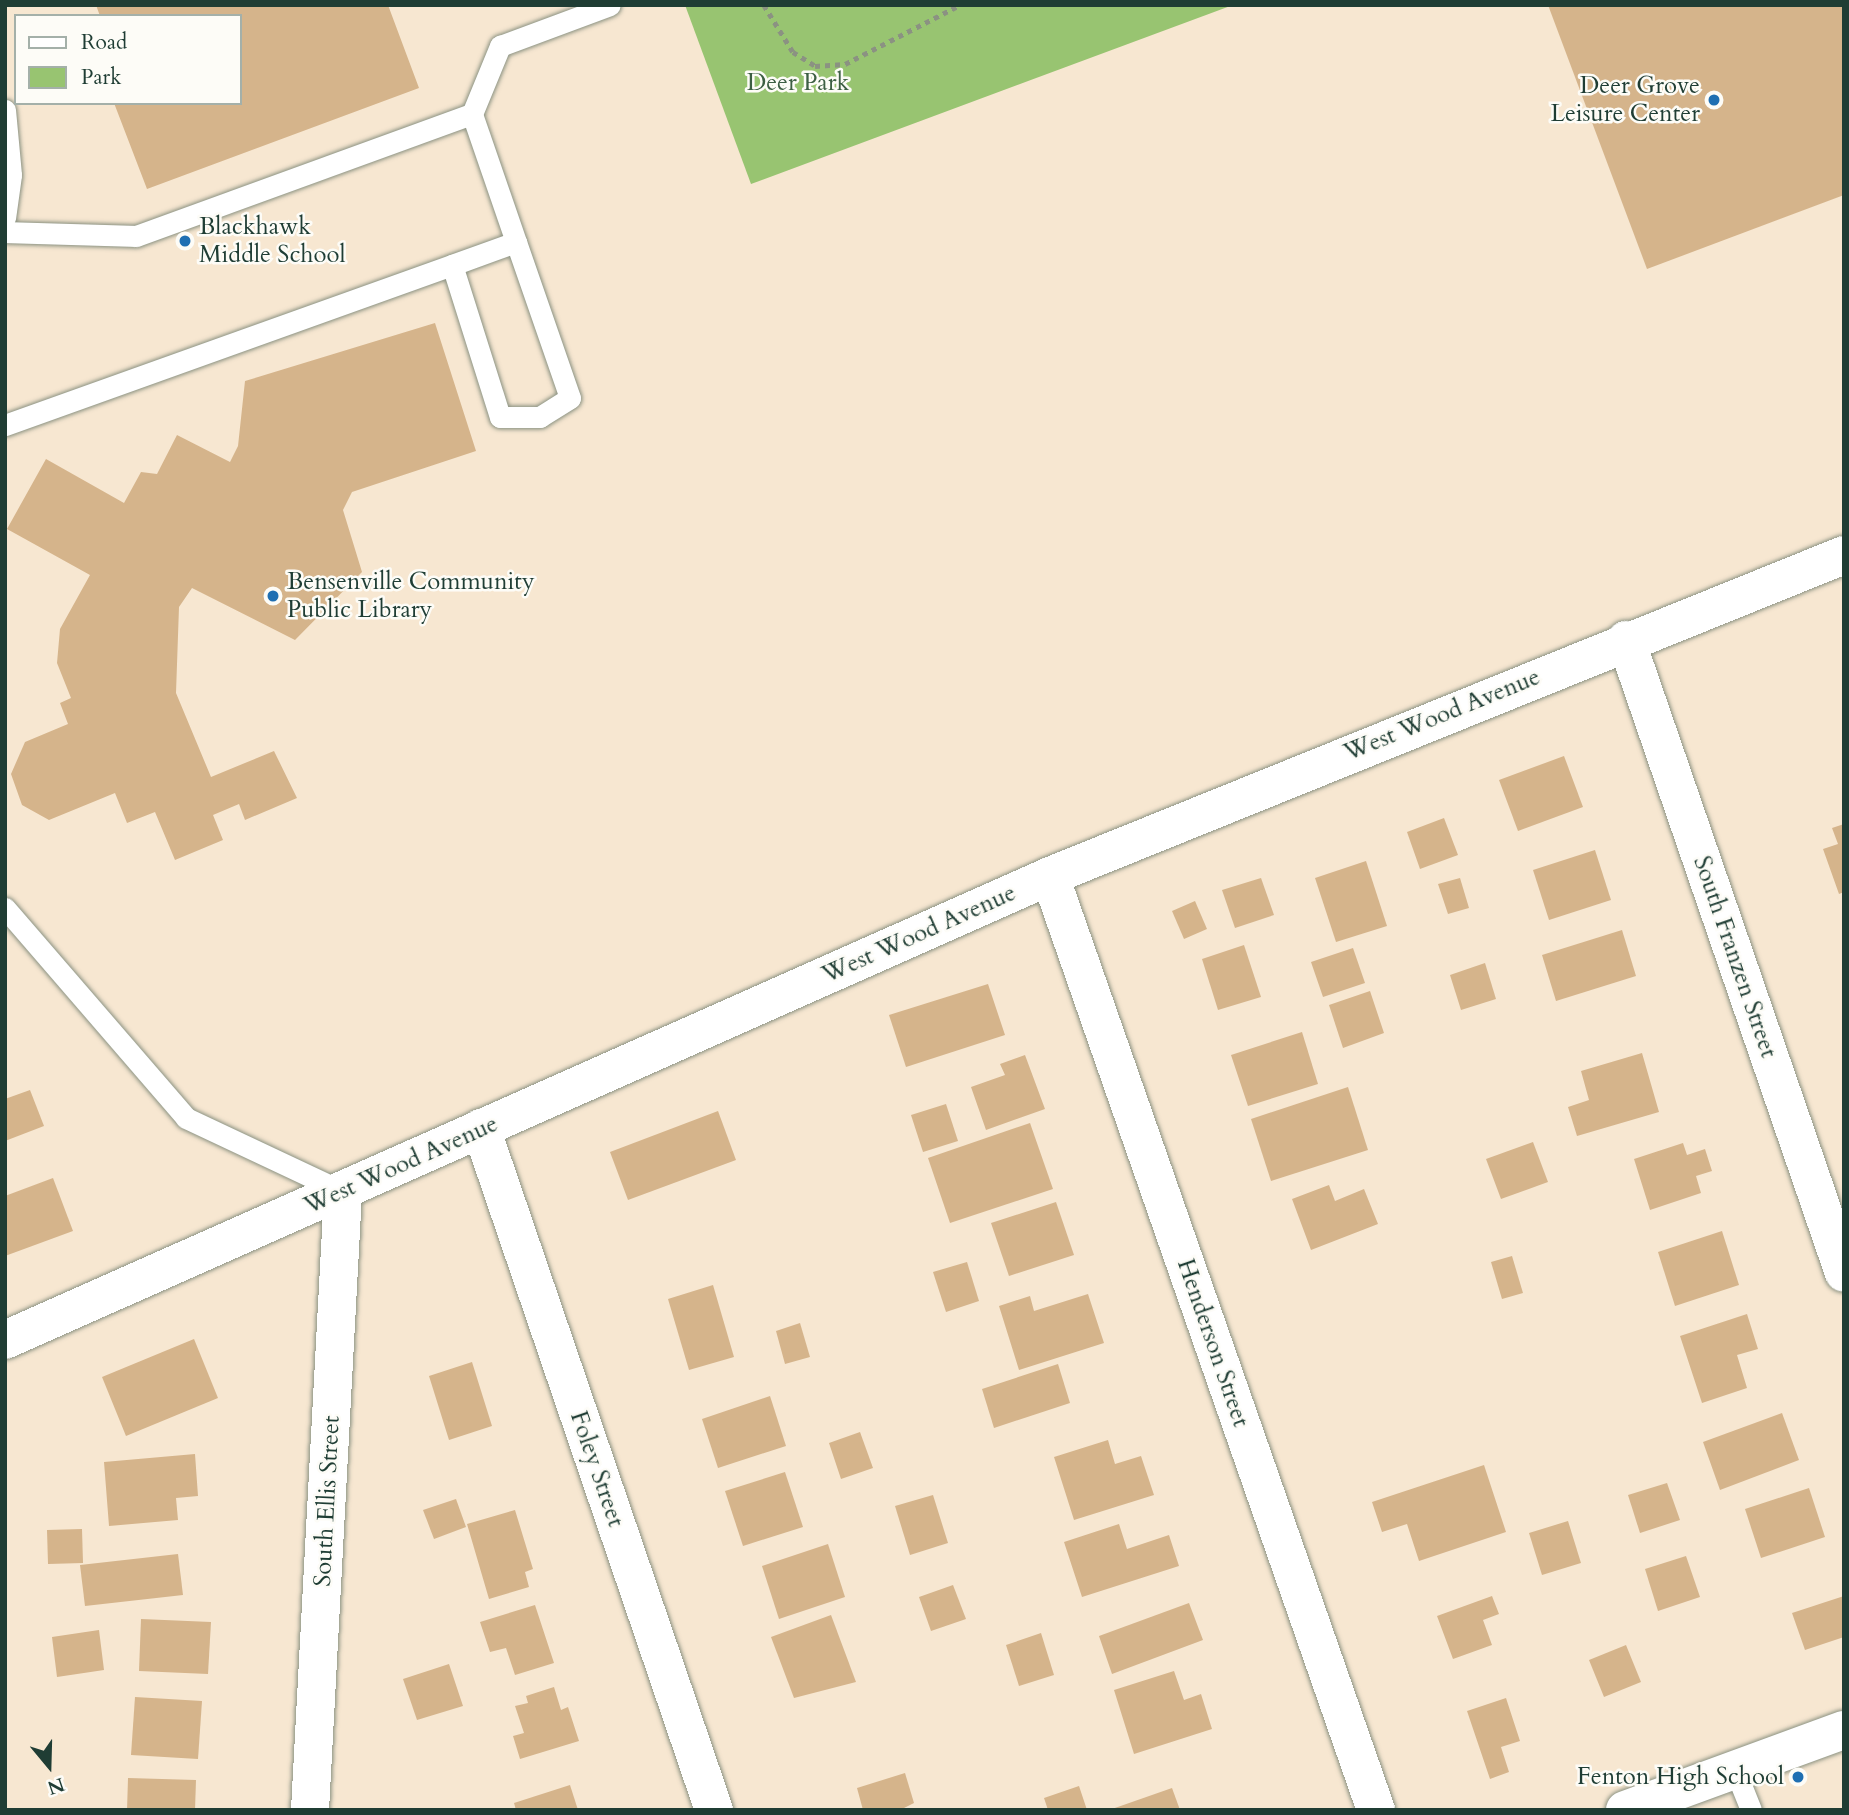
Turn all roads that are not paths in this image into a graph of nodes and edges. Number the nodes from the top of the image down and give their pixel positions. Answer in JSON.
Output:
{"nodes":[{"id":1,"x":610,"y":5,"type":"edge"},
{"id":2,"x":5,"y":110,"type":"edge"},
{"id":3,"x":471,"y":114,"type":"junction"},
{"id":4,"x":5,"y":218,"type":"edge"},
{"id":5,"x":5,"y":232,"type":"edge"},
{"id":6,"x":516,"y":242,"type":"junction"},
{"id":7,"x":452,"y":265,"type":"junction"},
{"id":8,"x":5,"y":425,"type":"edge"},
{"id":9,"x":1844,"y":555,"type":"edge"},
{"id":10,"x":1626,"y":640,"type":"junction"},
{"id":11,"x":1050,"y":876,"type":"junction"},
{"id":12,"x":5,"y":908,"type":"edge"},
{"id":13,"x":481,"y":1128,"type":"junction"},
{"id":14,"x":343,"y":1192,"type":"junction"},
{"id":15,"x":1844,"y":1273,"type":"edge"},
{"id":16,"x":5,"y":1340,"type":"edge"},
{"id":17,"x":1844,"y":1730,"type":"edge"},
{"id":18,"x":1735,"y":1770,"type":"junction"},
{"id":19,"x":310,"y":1810,"type":"edge"},
{"id":20,"x":714,"y":1810,"type":"edge"},
{"id":21,"x":1376,"y":1810,"type":"edge"},
{"id":22,"x":1625,"y":1810,"type":"edge"},
{"id":23,"x":1751,"y":1810,"type":"edge"}],
"edges":[{"from":1,"to":3,"type":"lane"},
{"from":2,"to":4,"type":"lane"},
{"from":3,"to":5,"type":"lane"},
{"from":3,"to":6,"type":"lane"},
{"from":6,"to":7,"type":"lane"},
{"from":6,"to":7,"type":"lane"},
{"from":7,"to":8,"type":"lane"},
{"from":9,"to":10,"type":"street","name":"West Wood Avenue"},
{"from":10,"to":11,"type":"street","name":"West Wood Avenue"},
{"from":10,"to":15,"type":"street","name":"South Franzen Street"},
{"from":11,"to":13,"type":"street","name":"West Wood Avenue"},
{"from":11,"to":21,"type":"street","name":"Henderson Street"},
{"from":12,"to":14,"type":"lane"},
{"from":13,"to":14,"type":"street","name":"West Wood Avenue"},
{"from":13,"to":20,"type":"street","name":"Foley Street"},
{"from":14,"to":16,"type":"street","name":"West Wood Avenue"},
{"from":14,"to":19,"type":"street","name":"South Ellis Street"},
{"from":17,"to":18,"type":"street"},
{"from":18,"to":22,"type":"street"},
{"from":18,"to":23,"type":"lane"}]}
